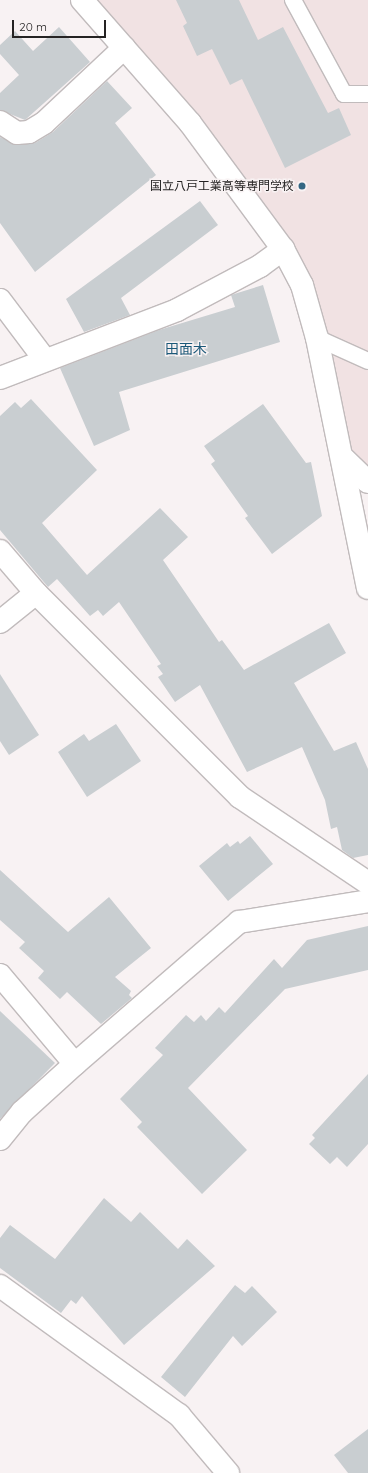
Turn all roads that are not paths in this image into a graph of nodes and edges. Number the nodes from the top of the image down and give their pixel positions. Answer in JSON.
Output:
{"nodes":[{"id":1,"x":82,"y":0,"type":"edge"},
{"id":2,"x":293,"y":0,"type":"edge"},
{"id":3,"x":124,"y":48,"type":"junction"},
{"id":4,"x":368,"y":94,"type":"edge"},
{"id":5,"x":0,"y":122,"type":"edge"},
{"id":6,"x":283,"y":249,"type":"junction"},
{"id":7,"x":0,"y":300,"type":"edge"},
{"id":8,"x":318,"y":338,"type":"junction"},
{"id":9,"x":45,"y":360,"type":"junction"},
{"id":10,"x":368,"y":361,"type":"edge"},
{"id":11,"x":0,"y":378,"type":"edge"},
{"id":12,"x":342,"y":457,"type":"junction"},
{"id":13,"x":368,"y":482,"type":"edge"},
{"id":14,"x":0,"y":551,"type":"edge"},
{"id":15,"x":368,"y":588,"type":"edge"},
{"id":16,"x":36,"y":593,"type":"junction"},
{"id":17,"x":0,"y":622,"type":"edge"},
{"id":18,"x":368,"y":883,"type":"edge"},
{"id":19,"x":368,"y":901,"type":"edge"},
{"id":20,"x":0,"y":975,"type":"edge"},
{"id":21,"x":75,"y":1064,"type":"junction"},
{"id":22,"x":0,"y":1139,"type":"edge"},
{"id":23,"x":0,"y":1286,"type":"edge"},
{"id":24,"x":228,"y":1473,"type":"edge"}],
"edges":[{"from":1,"to":3,"type":"street"},
{"from":2,"to":4,"type":"lane"},
{"from":3,"to":5,"type":"street"},
{"from":3,"to":6,"type":"street"},
{"from":6,"to":8,"type":"street"},
{"from":6,"to":9,"type":"street"},
{"from":7,"to":9,"type":"street"},
{"from":8,"to":10,"type":"lane"},
{"from":8,"to":12,"type":"street"},
{"from":9,"to":11,"type":"street"},
{"from":12,"to":13,"type":"street"},
{"from":12,"to":15,"type":"street"},
{"from":14,"to":16,"type":"street"},
{"from":16,"to":17,"type":"street"},
{"from":16,"to":18,"type":"street"},
{"from":19,"to":21,"type":"street"},
{"from":20,"to":21,"type":"street"},
{"from":21,"to":22,"type":"street"},
{"from":23,"to":24,"type":"street"}]}
